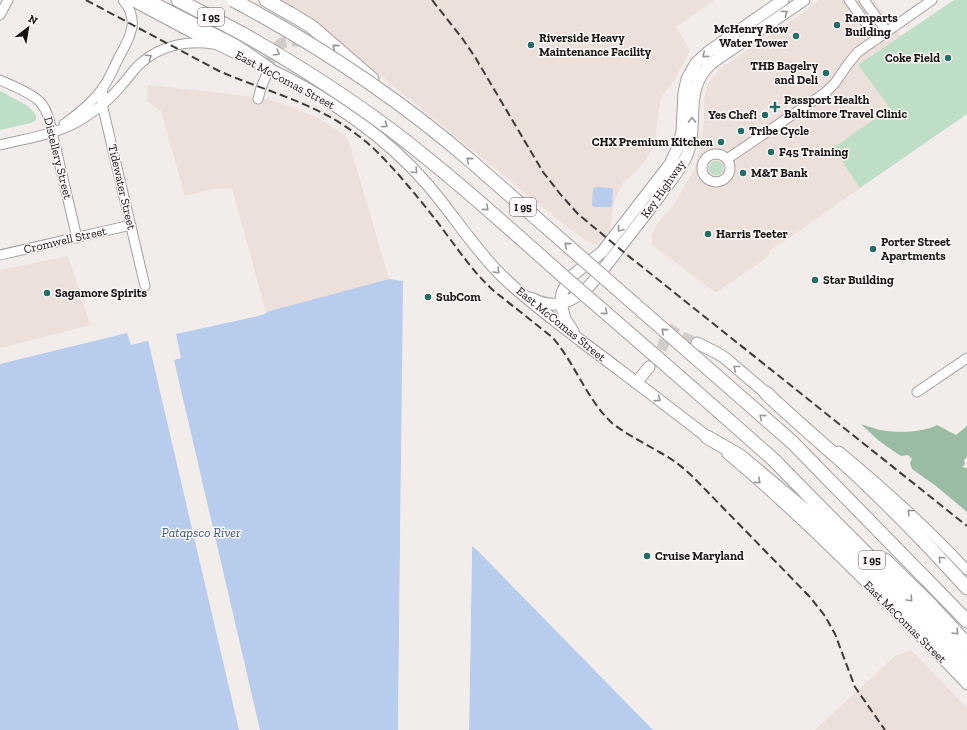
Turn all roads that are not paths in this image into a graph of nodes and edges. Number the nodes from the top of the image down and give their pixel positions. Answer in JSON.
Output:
{"nodes":[{"id":1,"x":8,"y":0,"type":"edge"},
{"id":2,"x":123,"y":0,"type":"edge"},
{"id":3,"x":132,"y":0,"type":"edge"},
{"id":4,"x":146,"y":0,"type":"edge"},
{"id":5,"x":178,"y":0,"type":"edge"},
{"id":6,"x":233,"y":0,"type":"edge"},
{"id":7,"x":266,"y":0,"type":"edge"},
{"id":8,"x":783,"y":0,"type":"edge"},
{"id":9,"x":804,"y":0,"type":"edge"},
{"id":10,"x":849,"y":0,"type":"edge"},
{"id":11,"x":864,"y":0,"type":"edge"},
{"id":12,"x":932,"y":0,"type":"edge"},
{"id":13,"x":0,"y":15,"type":"edge"},
{"id":14,"x":887,"y":32,"type":"junction"},
{"id":15,"x":877,"y":39,"type":"junction"},
{"id":16,"x":220,"y":46,"type":"junction"},
{"id":17,"x":270,"y":65,"type":"junction"},
{"id":18,"x":0,"y":80,"type":"edge"},
{"id":19,"x":375,"y":82,"type":"dead end"},
{"id":20,"x":103,"y":88,"type":"junction"},
{"id":21,"x":258,"y":99,"type":"dead end"},
{"id":22,"x":102,"y":104,"type":"junction"},
{"id":23,"x":88,"y":115,"type":"junction"},
{"id":24,"x":107,"y":126,"type":"junction"},
{"id":25,"x":52,"y":132,"type":"junction"},
{"id":26,"x":0,"y":145,"type":"edge"},
{"id":27,"x":727,"y":159,"type":"dead end"},
{"id":28,"x":130,"y":226,"type":"junction"},
{"id":29,"x":77,"y":238,"type":"junction"},
{"id":30,"x":0,"y":255,"type":"edge"},
{"id":31,"x":145,"y":286,"type":"dead end"},
{"id":32,"x":520,"y":292,"type":"junction"},
{"id":33,"x":561,"y":304,"type":"junction"},
{"id":34,"x":578,"y":338,"type":"junction"},
{"id":35,"x":697,"y":342,"type":"tunnel mouth"},
{"id":36,"x":967,"y":358,"type":"edge"},
{"id":37,"x":649,"y":367,"type":"tunnel mouth"},
{"id":38,"x":636,"y":383,"type":"junction"},
{"id":39,"x":917,"y":392,"type":"dead end"},
{"id":40,"x":766,"y":393,"type":"junction"},
{"id":41,"x":707,"y":438,"type":"junction"},
{"id":42,"x":792,"y":442,"type":"junction"},
{"id":43,"x":775,"y":461,"type":"junction"},
{"id":44,"x":967,"y":570,"type":"edge"},
{"id":45,"x":967,"y":588,"type":"edge"},
{"id":46,"x":967,"y":608,"type":"edge"},
{"id":47,"x":967,"y":621,"type":"edge"},
{"id":48,"x":967,"y":644,"type":"edge"},
{"id":49,"x":967,"y":660,"type":"edge"},
{"id":50,"x":967,"y":673,"type":"edge"},
{"id":51,"x":967,"y":685,"type":"edge"}],
"edges":[{"from":1,"to":13,"type":"street"},
{"from":2,"to":20,"type":"street"},
{"from":3,"to":16,"type":"main road","name":"East McComas Street"},
{"from":4,"to":17,"type":"highway"},
{"from":5,"to":43,"type":"highway","number":"I 95","one_way":true,"bridge":true},
{"from":42,"to":6,"type":"highway","number":"I 95","one_way":true,"bridge":true},
{"from":19,"to":7,"type":"highway","one_way":true},
{"from":8,"to":33,"type":"main road","name":"Key Highway","one_way":true},
{"from":33,"to":9,"type":"main road","name":"Key Highway","one_way":true},
{"from":10,"to":15,"type":"street"},
{"from":11,"to":14,"type":"street"},
{"from":12,"to":14,"type":"street"},
{"from":14,"to":15,"type":"street"},
{"from":15,"to":27,"type":"street"},
{"from":16,"to":17,"type":"main road","name":"East McComas Street"},
{"from":22,"to":16,"type":"street","one_way":true},
{"from":17,"to":21,"type":"street"},
{"from":17,"to":32,"type":"main road","name":"East McComas Street","one_way":true},
{"from":18,"to":25,"type":"street","name":"Distellery Street"},
{"from":20,"to":22,"type":"street","name":"Tidewater Street"},
{"from":20,"to":25,"type":"street"},
{"from":22,"to":23,"type":"street"},
{"from":22,"to":24,"type":"street","name":"Tidewater Street"},
{"from":23,"to":24,"type":"street"},
{"from":23,"to":25,"type":"street"},
{"from":24,"to":28,"type":"street","name":"Tidewater Street"},
{"from":25,"to":26,"type":"street"},
{"from":25,"to":29,"type":"street","name":"Distellery Street"},
{"from":28,"to":29,"type":"street","name":"Cromwell Street"},
{"from":28,"to":31,"type":"street","name":"Tidewater Street"},
{"from":29,"to":30,"type":"street","name":"Cromwell Street"},
{"from":32,"to":33,"type":"main road"},
{"from":32,"to":34,"type":"main road","name":"East McComas Street"},
{"from":33,"to":34,"type":"main road"},
{"from":34,"to":38,"type":"main road","name":"East McComas Street"},
{"from":40,"to":35,"type":"main road","one_way":true},
{"from":36,"to":39,"type":"street"},
{"from":37,"to":38,"type":"main road"},
{"from":38,"to":41,"type":"main road","name":"East McComas Street","one_way":true},
{"from":44,"to":40,"type":"street","one_way":true},
{"from":45,"to":40,"type":"highway","one_way":true},
{"from":41,"to":50,"type":"highway"},
{"from":41,"to":51,"type":"street","name":"East McComas Street","one_way":true},
{"from":42,"to":46,"type":"highway","number":"I 95"},
{"from":42,"to":47,"type":"highway","number":"I 95"},
{"from":43,"to":48,"type":"highway","number":"I 95","one_way":true},
{"from":43,"to":49,"type":"highway","number":"I 95","one_way":true}]}
